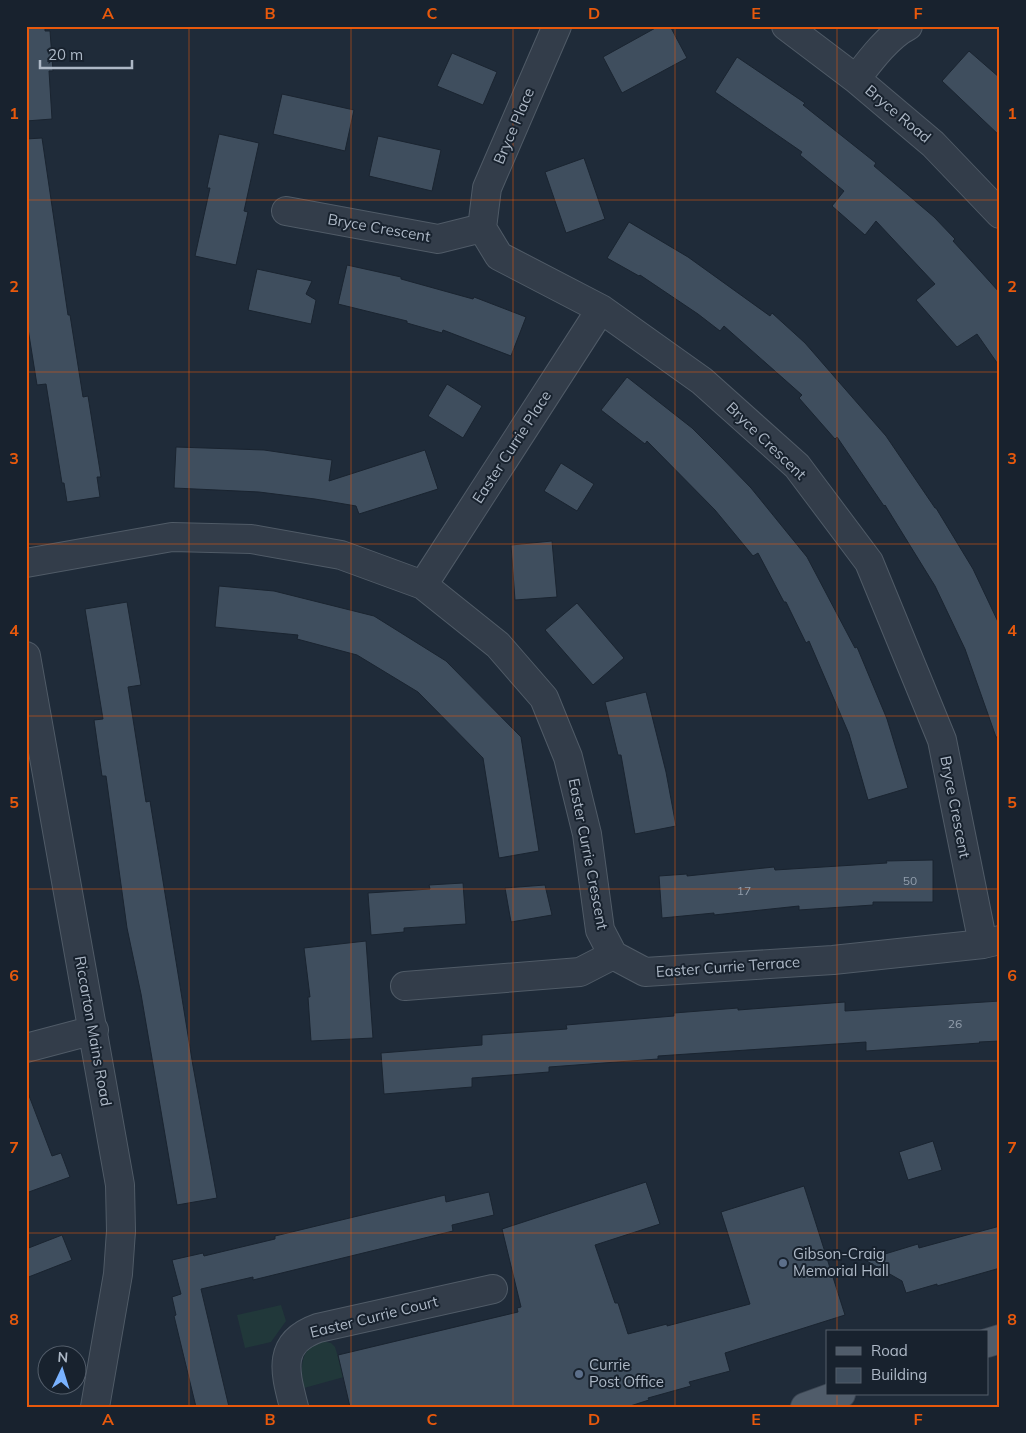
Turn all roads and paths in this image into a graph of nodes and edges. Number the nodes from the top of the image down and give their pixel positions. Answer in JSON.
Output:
{"nodes":[{"id":1,"x":557,"y":26,"type":"edge"},
{"id":2,"x":786,"y":26,"type":"edge"},
{"id":3,"x":908,"y":26,"type":"edge"},
{"id":4,"x":856,"y":79,"type":"junction"},
{"id":5,"x":286,"y":211,"type":"dead end"},
{"id":6,"x":1000,"y":214,"type":"edge"},
{"id":7,"x":482,"y":228,"type":"junction"},
{"id":8,"x":601,"y":309,"type":"junction"},
{"id":9,"x":26,"y":563,"type":"edge"},
{"id":10,"x":423,"y":585,"type":"junction"},
{"id":11,"x":26,"y":656,"type":"edge"},
{"id":12,"x":991,"y":942,"type":"edge"},
{"id":13,"x":613,"y":955,"type":"junction"},
{"id":14,"x":405,"y":986,"type":"dead end"},
{"id":15,"x":94,"y":1030,"type":"junction"},
{"id":16,"x":26,"y":1048,"type":"edge"},
{"id":17,"x":494,"y":1289,"type":"dead end"},
{"id":18,"x":1000,"y":1339,"type":"edge"},
{"id":19,"x":988,"y":1344,"type":"edge"},
{"id":20,"x":835,"y":1396,"type":"edge"},
{"id":21,"x":95,"y":1407,"type":"edge"},
{"id":22,"x":294,"y":1407,"type":"edge"},
{"id":23,"x":805,"y":1407,"type":"edge"}],
"edges":[{"from":1,"to":7,"type":"street","name":"Bryce Place"},
{"from":2,"to":4,"type":"street","name":"Bryce Road"},
{"from":3,"to":4,"type":"street"},
{"from":4,"to":6,"type":"street","name":"Bryce Road"},
{"from":5,"to":7,"type":"street","name":"Bryce Crescent"},
{"from":7,"to":8,"type":"street","name":"Bryce Crescent"},
{"from":8,"to":10,"type":"street","name":"Easter Currie Place"},
{"from":8,"to":12,"type":"street","name":"Bryce Crescent"},
{"from":9,"to":10,"type":"street","name":"Easter Currie Crescent"},
{"from":10,"to":13,"type":"street","name":"Easter Currie Crescent"},
{"from":11,"to":15,"type":"street","name":"Riccarton Mains Road"},
{"from":12,"to":13,"type":"street","name":"Easter Currie Terrace"},
{"from":13,"to":14,"type":"street"},
{"from":15,"to":16,"type":"street"},
{"from":15,"to":21,"type":"street","name":"Riccarton Mains Road"},
{"from":17,"to":22,"type":"street","name":"Easter Currie Court"},
{"from":18,"to":19,"type":"main road"},
{"from":20,"to":23,"type":"main road"}]}
